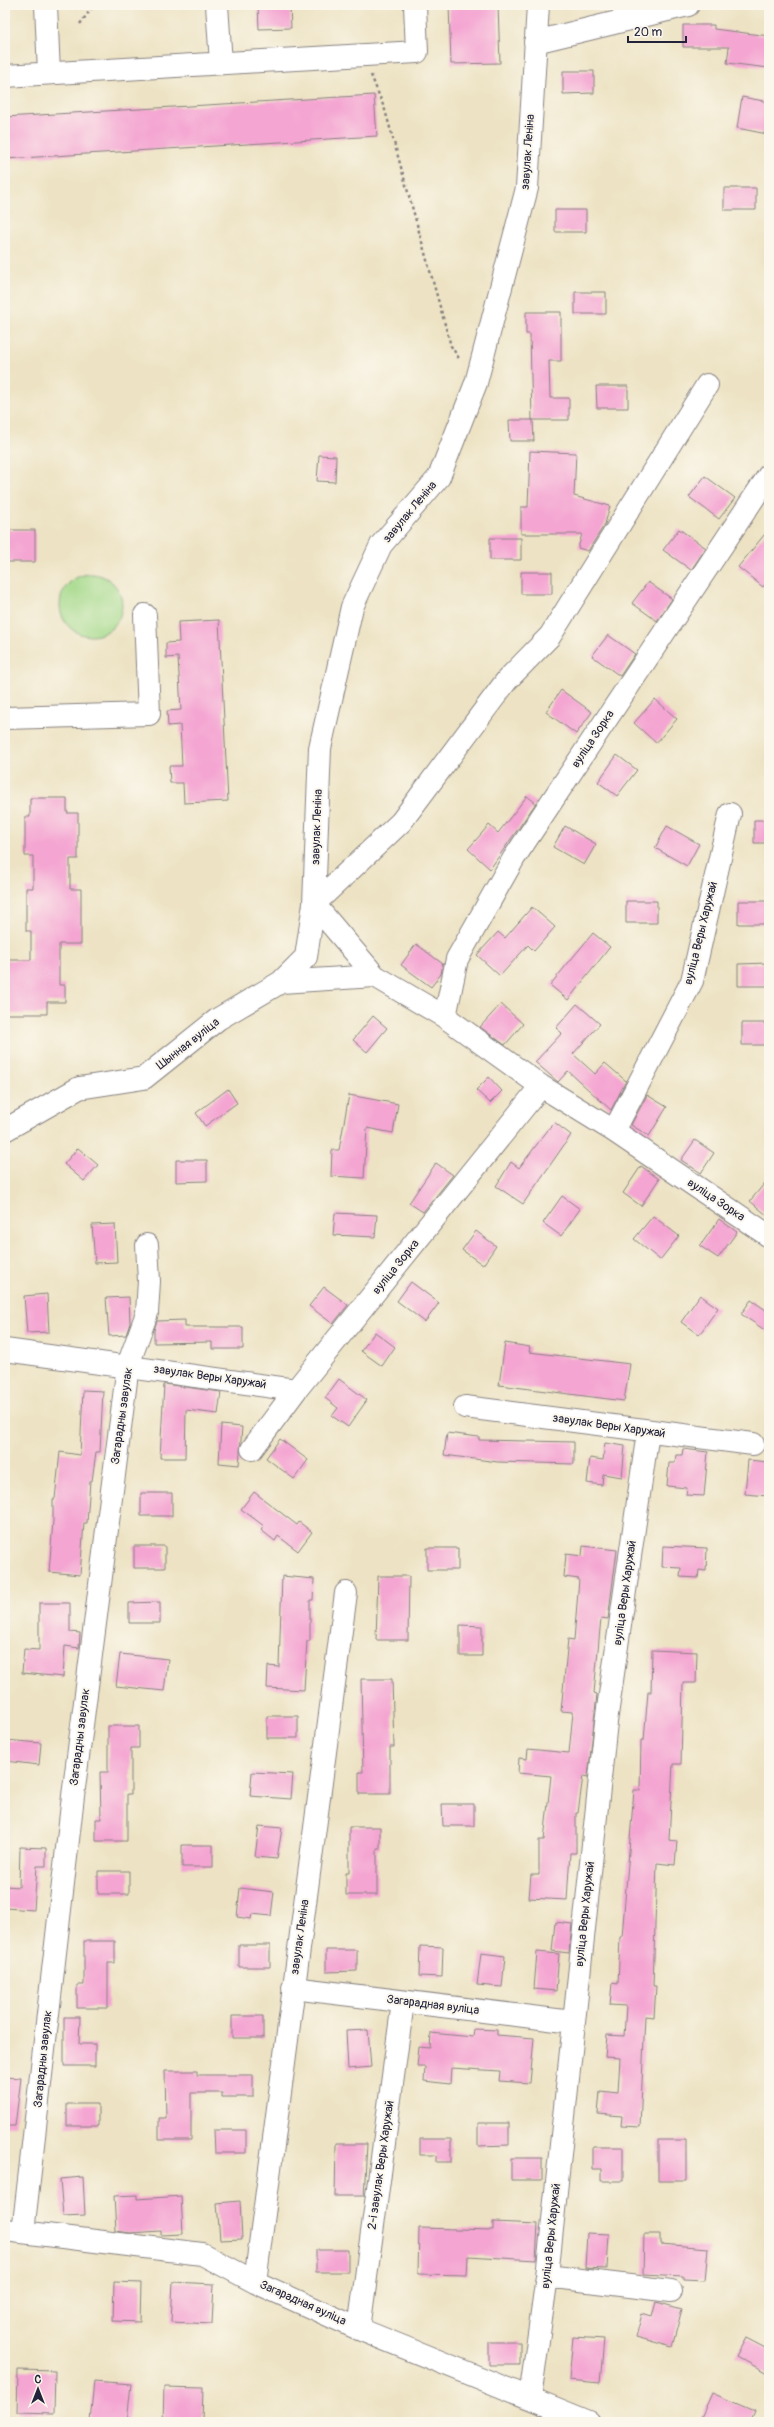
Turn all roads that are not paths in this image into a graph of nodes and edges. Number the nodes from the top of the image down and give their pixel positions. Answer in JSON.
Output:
{"nodes":[{"id":1,"x":46,"y":5,"type":"edge"},
{"id":2,"x":217,"y":5,"type":"edge"},
{"id":3,"x":415,"y":5,"type":"edge"},
{"id":4,"x":538,"y":5,"type":"edge"},
{"id":5,"x":688,"y":5,"type":"edge"},
{"id":6,"x":535,"y":42,"type":"junction"},
{"id":7,"x":221,"y":63,"type":"junction"},
{"id":8,"x":49,"y":73,"type":"junction"},
{"id":9,"x":5,"y":76,"type":"edge"},
{"id":10,"x":707,"y":385,"type":"dead end"},
{"id":11,"x":769,"y":475,"type":"edge"},
{"id":12,"x":145,"y":616,"type":"dead end"},
{"id":13,"x":5,"y":718,"type":"edge"},
{"id":14,"x":730,"y":814,"type":"dead end"},
{"id":15,"x":314,"y":904,"type":"junction"},
{"id":16,"x":375,"y":976,"type":"junction"},
{"id":17,"x":281,"y":982,"type":"junction"},
{"id":18,"x":445,"y":1017,"type":"junction"},
{"id":19,"x":541,"y":1086,"type":"junction"},
{"id":20,"x":5,"y":1130,"type":"edge"},
{"id":21,"x":614,"y":1130,"type":"junction"},
{"id":22,"x":769,"y":1236,"type":"edge"},
{"id":23,"x":147,"y":1245,"type":"dead end"},
{"id":24,"x":5,"y":1350,"type":"edge"},
{"id":25,"x":128,"y":1365,"type":"junction"},
{"id":26,"x":296,"y":1390,"type":"junction"},
{"id":27,"x":465,"y":1407,"type":"dead end"},
{"id":28,"x":648,"y":1432,"type":"junction"},
{"id":29,"x":753,"y":1444,"type":"dead end"},
{"id":30,"x":252,"y":1449,"type":"dead end"},
{"id":31,"x":346,"y":1593,"type":"dead end"},
{"id":32,"x":293,"y":1988,"type":"junction"},
{"id":33,"x":403,"y":2002,"type":"junction"},
{"id":34,"x":573,"y":2022,"type":"junction"},
{"id":35,"x":14,"y":2231,"type":"edge"},
{"id":36,"x":547,"y":2276,"type":"junction"},
{"id":37,"x":254,"y":2282,"type":"junction"},
{"id":38,"x":671,"y":2291,"type":"dead end"},
{"id":39,"x":359,"y":2329,"type":"junction"},
{"id":40,"x":530,"y":2398,"type":"junction"},
{"id":41,"x":589,"y":2422,"type":"edge"}],
"edges":[{"from":1,"to":8,"type":"street"},
{"from":2,"to":7,"type":"street"},
{"from":3,"to":7,"type":"street"},
{"from":4,"to":6,"type":"street","name":"завулак Леніна"},
{"from":5,"to":6,"type":"street"},
{"from":6,"to":15,"type":"street","name":"завулак Леніна"},
{"from":7,"to":8,"type":"street"},
{"from":8,"to":9,"type":"street"},
{"from":10,"to":15,"type":"street"},
{"from":11,"to":18,"type":"street","name":"вуліца Зорка"},
{"from":12,"to":13,"type":"street"},
{"from":14,"to":21,"type":"street","name":"вуліца Веры Харужай"},
{"from":15,"to":16,"type":"street"},
{"from":15,"to":17,"type":"street","name":"завулак Леніна"},
{"from":16,"to":17,"type":"street","name":"Шынная вуліца"},
{"from":16,"to":18,"type":"street","name":"вуліца Зорка"},
{"from":17,"to":20,"type":"street","name":"Шынная вуліца"},
{"from":18,"to":19,"type":"street","name":"вуліца Зорка"},
{"from":19,"to":21,"type":"street","name":"вуліца Зорка"},
{"from":19,"to":26,"type":"street","name":"вуліца Зорка"},
{"from":21,"to":22,"type":"street","name":"вуліца Зорка"},
{"from":23,"to":25,"type":"street","name":"Загарадны завулак"},
{"from":24,"to":25,"type":"street","name":"завулак Веры Харужай"},
{"from":25,"to":26,"type":"street","name":"завулак Веры Харужай"},
{"from":25,"to":35,"type":"street","name":"Загарадны завулак"},
{"from":26,"to":30,"type":"street","name":"вуліца Зорка"},
{"from":27,"to":28,"type":"street","name":"завулак Веры Харужай"},
{"from":28,"to":29,"type":"street","name":"завулак Веры Харужай"},
{"from":28,"to":34,"type":"street","name":"вуліца Веры Харужай"},
{"from":31,"to":32,"type":"street","name":"завулак Леніна"},
{"from":32,"to":33,"type":"street","name":"Загарадная вуліца"},
{"from":32,"to":37,"type":"street","name":"завулак Леніна"},
{"from":33,"to":34,"type":"street","name":"Загарадная вуліца"},
{"from":33,"to":39,"type":"street","name":"2-і завулак Веры Харужай"},
{"from":34,"to":36,"type":"street","name":"вуліца Веры Харужай"},
{"from":35,"to":37,"type":"street","name":"Загарадная вуліца"},
{"from":36,"to":38,"type":"street"},
{"from":36,"to":40,"type":"street","name":"вуліца Веры Харужай"},
{"from":37,"to":39,"type":"street","name":"Загарадная вуліца"},
{"from":39,"to":40,"type":"street","name":"Загарадная вуліца"},
{"from":40,"to":41,"type":"street","name":"Загарадная вуліца"}]}
